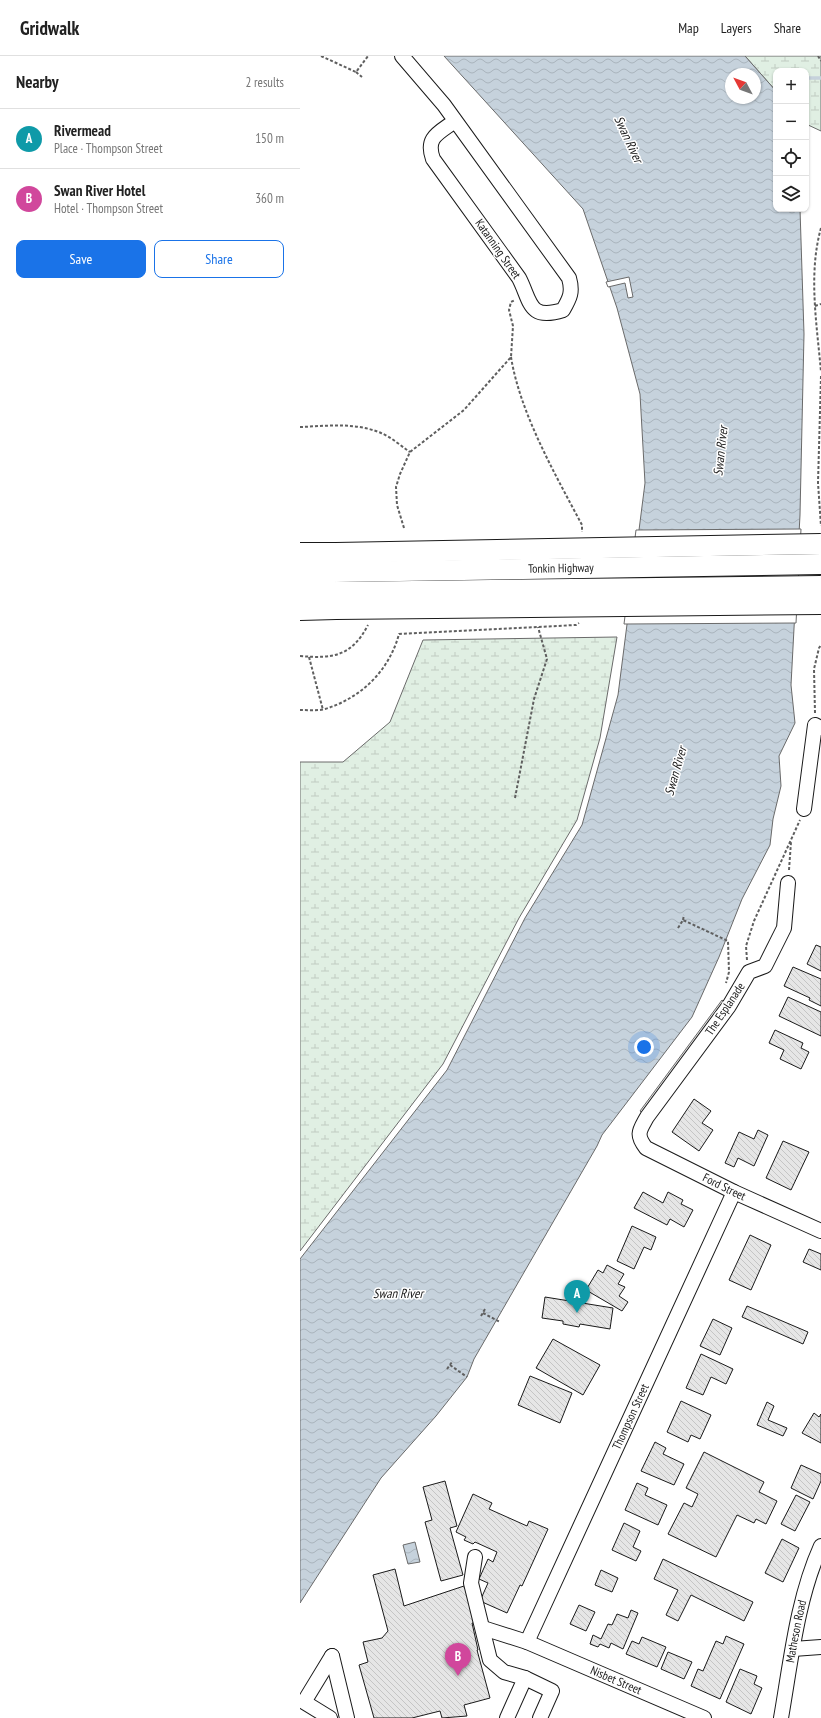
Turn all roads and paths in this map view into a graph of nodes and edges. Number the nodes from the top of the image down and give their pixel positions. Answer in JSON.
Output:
{"nodes":[{"id":1,"x":321,"y":56,"type":"edge"},
{"id":2,"x":368,"y":56,"type":"edge"},
{"id":3,"x":402,"y":56,"type":"edge"},
{"id":4,"x":818,"y":56,"type":"edge"},
{"id":5,"x":821,"y":61,"type":"edge"},
{"id":6,"x":356,"y":72,"type":"junction"},
{"id":7,"x":362,"y":77,"type":"dead end"},
{"id":8,"x":456,"y":121,"type":"junction"},
{"id":9,"x":821,"y":228,"type":"edge"},
{"id":10,"x":525,"y":296,"type":"junction"},
{"id":11,"x":821,"y":304,"type":"edge"},
{"id":12,"x":815,"y":306,"type":"junction"},
{"id":13,"x":511,"y":357,"type":"junction"},
{"id":14,"x":821,"y":372,"type":"edge"},
{"id":15,"x":821,"y":376,"type":"edge"},
{"id":16,"x":300,"y":427,"type":"edge"},
{"id":17,"x":410,"y":452,"type":"junction"},
{"id":18,"x":582,"y":525,"type":"dead end"},
{"id":19,"x":821,"y":526,"type":"edge"},
{"id":20,"x":404,"y":528,"type":"dead end"},
{"id":21,"x":821,"y":544,"type":"edge"},
{"id":22,"x":300,"y":553,"type":"edge"},
{"id":23,"x":821,"y":564,"type":"edge"},
{"id":24,"x":300,"y":571,"type":"edge"},
{"id":25,"x":821,"y":586,"type":"edge"},
{"id":26,"x":300,"y":591,"type":"edge"},
{"id":27,"x":821,"y":604,"type":"edge"},
{"id":28,"x":300,"y":610,"type":"edge"},
{"id":29,"x":370,"y":622,"type":"dead end"},
{"id":30,"x":538,"y":627,"type":"dead end"},
{"id":31,"x":399,"y":634,"type":"dead end"},
{"id":32,"x":821,"y":645,"type":"edge"},
{"id":33,"x":300,"y":656,"type":"edge"},
{"id":34,"x":309,"y":657,"type":"junction"},
{"id":35,"x":300,"y":710,"type":"edge"},
{"id":36,"x":324,"y":710,"type":"junction"},
{"id":37,"x":818,"y":727,"type":"edge"},
{"id":38,"x":515,"y":798,"type":"dead end"},
{"id":39,"x":804,"y":809,"type":"joint"},
{"id":40,"x":791,"y":841,"type":"junction"},
{"id":41,"x":788,"y":883,"type":"joint"},
{"id":42,"x":684,"y":915,"type":"dead end"},
{"id":43,"x":683,"y":920,"type":"junction"},
{"id":44,"x":678,"y":928,"type":"dead end"},
{"id":45,"x":748,"y":972,"type":"junction"},
{"id":46,"x":725,"y":986,"type":"dead end"},
{"id":47,"x":639,"y":1131,"type":"joint"},
{"id":48,"x":734,"y":1192,"type":"junction"},
{"id":49,"x":821,"y":1231,"type":"edge"},
{"id":50,"x":486,"y":1309,"type":"dead end"},
{"id":51,"x":500,"y":1322,"type":"dead end"},
{"id":52,"x":452,"y":1362,"type":"dead end"},
{"id":53,"x":450,"y":1365,"type":"junction"},
{"id":54,"x":447,"y":1369,"type":"dead end"},
{"id":55,"x":467,"y":1377,"type":"dead end"},
{"id":56,"x":821,"y":1546,"type":"edge"},
{"id":57,"x":475,"y":1557,"type":"dead end"},
{"id":58,"x":483,"y":1628,"type":"junction"},
{"id":59,"x":527,"y":1642,"type":"junction"},
{"id":60,"x":821,"y":1647,"type":"edge"},
{"id":61,"x":793,"y":1649,"type":"junction"},
{"id":62,"x":525,"y":1678,"type":"junction"},
{"id":63,"x":330,"y":1718,"type":"edge"},
{"id":64,"x":347,"y":1718,"type":"edge"},
{"id":65,"x":507,"y":1718,"type":"edge"},
{"id":66,"x":540,"y":1718,"type":"edge"},
{"id":67,"x":704,"y":1718,"type":"edge"},
{"id":68,"x":781,"y":1718,"type":"edge"}],
"edges":[{"from":1,"to":6,"type":"path"},
{"from":2,"to":6,"type":"path"},
{"from":3,"to":8,"type":"street","name":"Katanning Street"},
{"from":4,"to":5,"type":"path"},
{"from":6,"to":7,"type":"path"},
{"from":8,"to":10,"type":"street","name":"Katanning Street"},
{"from":8,"to":10,"type":"street","name":"Katanning Street"},
{"from":9,"to":12,"type":"path"},
{"from":10,"to":13,"type":"path"},
{"from":11,"to":12,"type":"path"},
{"from":12,"to":14,"type":"path"},
{"from":13,"to":17,"type":"path"},
{"from":13,"to":18,"type":"path"},
{"from":15,"to":19,"type":"path"},
{"from":16,"to":17,"type":"path"},
{"from":17,"to":20,"type":"path"},
{"from":21,"to":22,"type":"highway","bridge":true},
{"from":23,"to":24,"type":"highway","name":"Tonkin Highway","bridge":true},
{"from":25,"to":26,"type":"highway","name":"Tonkin Highway","bridge":true},
{"from":27,"to":28,"type":"highway","bridge":true},
{"from":29,"to":34,"type":"path"},
{"from":30,"to":38,"type":"path"},
{"from":31,"to":36,"type":"path"},
{"from":32,"to":37,"type":"path"},
{"from":33,"to":34,"type":"path"},
{"from":34,"to":36,"type":"path"},
{"from":35,"to":36,"type":"path"},
{"from":37,"to":39,"type":"street"},
{"from":39,"to":40,"type":"path"},
{"from":40,"to":41,"type":"path"},
{"from":40,"to":45,"type":"path"},
{"from":41,"to":45,"type":"street","name":"The Esplanade"},
{"from":42,"to":43,"type":"path"},
{"from":43,"to":44,"type":"path"},
{"from":43,"to":46,"type":"path"},
{"from":45,"to":47,"type":"street","name":"The Esplanade"},
{"from":47,"to":48,"type":"street","name":"Ford Street"},
{"from":48,"to":49,"type":"street","name":"Ford Street"},
{"from":48,"to":59,"type":"street","name":"Thompson Street"},
{"from":50,"to":51,"type":"path"},
{"from":52,"to":53,"type":"path"},
{"from":53,"to":54,"type":"path"},
{"from":53,"to":55,"type":"path"},
{"from":56,"to":61,"type":"street","name":"Matheson Road"},
{"from":57,"to":58,"type":"street"},
{"from":58,"to":59,"type":"street","name":"Nisbet Street"},
{"from":58,"to":62,"type":"street"},
{"from":59,"to":67,"type":"street","name":"Nisbet Street"},
{"from":60,"to":61,"type":"street"},
{"from":61,"to":68,"type":"street","name":"Matheson Road"},
{"from":62,"to":65,"type":"street"},
{"from":62,"to":66,"type":"street"},
{"from":63,"to":64,"type":"street"}]}
